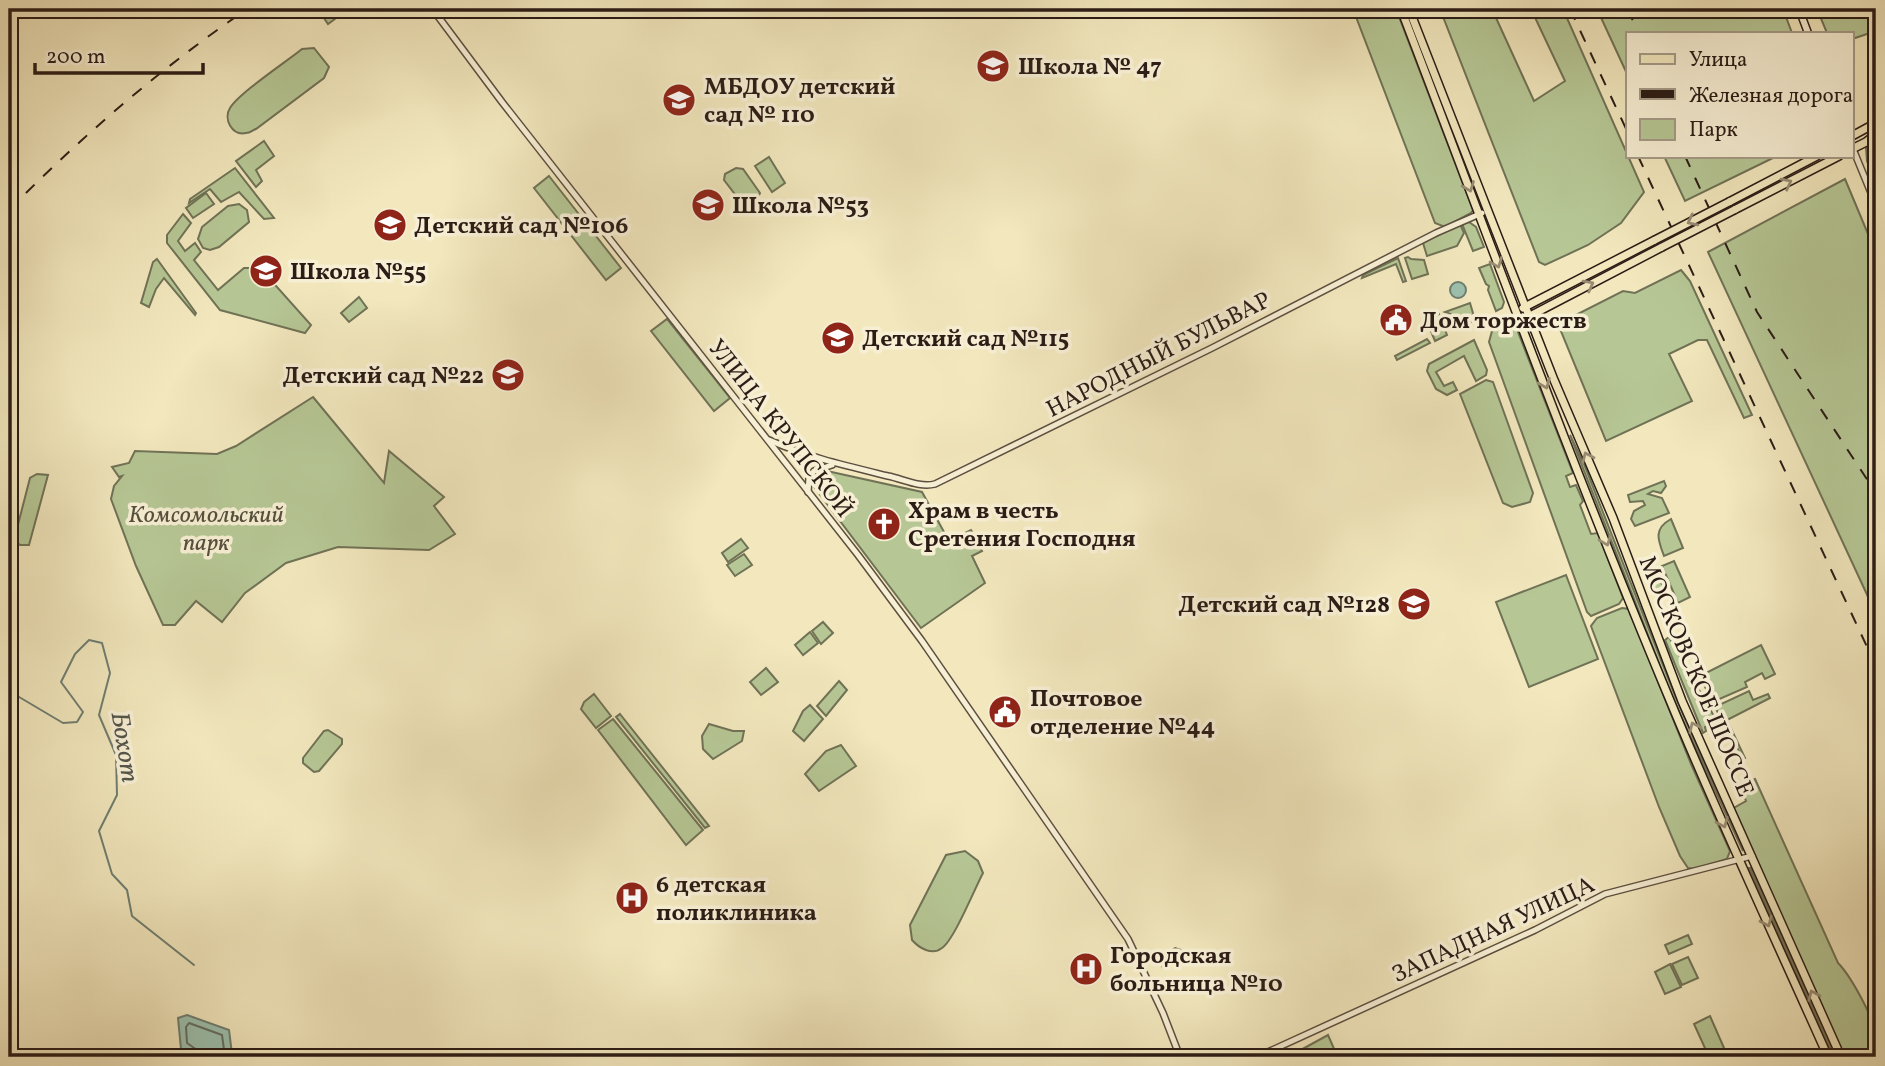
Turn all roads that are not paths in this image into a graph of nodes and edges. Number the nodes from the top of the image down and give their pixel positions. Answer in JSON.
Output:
{"nodes":[{"id":1,"x":451,"y":9,"type":"edge"},
{"id":2,"x":1401,"y":9,"type":"edge"},
{"id":3,"x":1409,"y":9,"type":"edge"},
{"id":4,"x":1799,"y":9,"type":"edge"},
{"id":5,"x":1808,"y":32,"type":"edge"},
{"id":6,"x":1876,"y":123,"type":"edge"},
{"id":7,"x":1876,"y":134,"type":"edge"},
{"id":8,"x":1854,"y":135,"type":"edge"},
{"id":9,"x":1854,"y":147,"type":"edge"},
{"id":10,"x":1854,"y":153,"type":"edge"},
{"id":11,"x":1813,"y":158,"type":"edge"},
{"id":12,"x":1835,"y":158,"type":"edge"},
{"id":13,"x":1876,"y":205,"type":"edge"},
{"id":14,"x":1489,"y":210,"type":"junction"},
{"id":15,"x":1479,"y":214,"type":"junction"},
{"id":16,"x":1525,"y":307,"type":"junction"},
{"id":17,"x":1516,"y":311,"type":"junction"},
{"id":18,"x":1529,"y":317,"type":"junction"},
{"id":19,"x":1519,"y":321,"type":"junction"},
{"id":20,"x":767,"y":439,"type":"junction"},
{"id":21,"x":793,"y":451,"type":"junction"},
{"id":22,"x":785,"y":462,"type":"junction"},
{"id":23,"x":836,"y":464,"type":"junction"},
{"id":24,"x":808,"y":492,"type":"junction"},
{"id":25,"x":1752,"y":856,"type":"junction"},
{"id":26,"x":1739,"y":859,"type":"junction"},
{"id":27,"x":1180,"y":1057,"type":"edge"},
{"id":28,"x":1256,"y":1057,"type":"edge"},
{"id":29,"x":1828,"y":1057,"type":"edge"},
{"id":30,"x":1840,"y":1057,"type":"edge"}],
"edges":[{"from":1,"to":20,"type":"street","name":"УЛИЦА КРУПСКОЙ"},
{"from":2,"to":15,"type":"main road","name":"МОСКОВСКОЕ ШОССЕ","one_way":true},
{"from":3,"to":14,"type":"main road","name":"МОСКОВСКОЕ ШОССЕ"},
{"from":4,"to":5,"type":"main road"},
{"from":6,"to":8,"type":"main road"},
{"from":7,"to":9,"type":"main road"},
{"from":10,"to":13,"type":"street"},
{"from":11,"to":16,"type":"main road","one_way":true,"bridge":true},
{"from":18,"to":12,"type":"main road","one_way":true,"bridge":true},
{"from":14,"to":15,"type":"street","name":"НАРОДНЫЙ БУЛЬВАР"},
{"from":14,"to":16,"type":"main road","name":"МОСКОВСКОЕ ШОССЕ"},
{"from":15,"to":17,"type":"main road","name":"МОСКОВСКОЕ ШОССЕ","one_way":true},
{"from":15,"to":23,"type":"street","name":"НАРОДНЫЙ БУЛЬВАР"},
{"from":16,"to":17,"type":"main road"},
{"from":16,"to":18,"type":"main road","name":"МОСКОВСКОЕ ШОССЕ"},
{"from":17,"to":19,"type":"main road","name":"МОСКОВСКОЕ ШОССЕ"},
{"from":18,"to":19,"type":"main road"},
{"from":25,"to":18,"type":"main road","name":"МОСКОВСКОЕ ШОССЕ","one_way":true},
{"from":19,"to":26,"type":"main road","name":"МОСКОВСКОЕ ШОССЕ","one_way":true},
{"from":20,"to":21,"type":"street","name":"НАРОДНЫЙ БУЛЬВАР"},
{"from":20,"to":22,"type":"street","name":"УЛИЦА КРУПСКОЙ"},
{"from":21,"to":22,"type":"street"},
{"from":21,"to":23,"type":"street","name":"НАРОДНЫЙ БУЛЬВАР"},
{"from":22,"to":24,"type":"street","name":"УЛИЦА КРУПСКОЙ"},
{"from":23,"to":24,"type":"street"},
{"from":24,"to":27,"type":"street","name":"УЛИЦА КРУПСКОЙ"},
{"from":25,"to":26,"type":"street","name":"ЗАПАДНАЯ УЛИЦА"},
{"from":30,"to":25,"type":"main road","name":"МОСКОВСКОЕ ШОССЕ","one_way":true},
{"from":26,"to":28,"type":"street","name":"ЗАПАДНАЯ УЛИЦА"},
{"from":26,"to":29,"type":"main road","name":"МОСКОВСКОЕ ШОССЕ","one_way":true}]}
